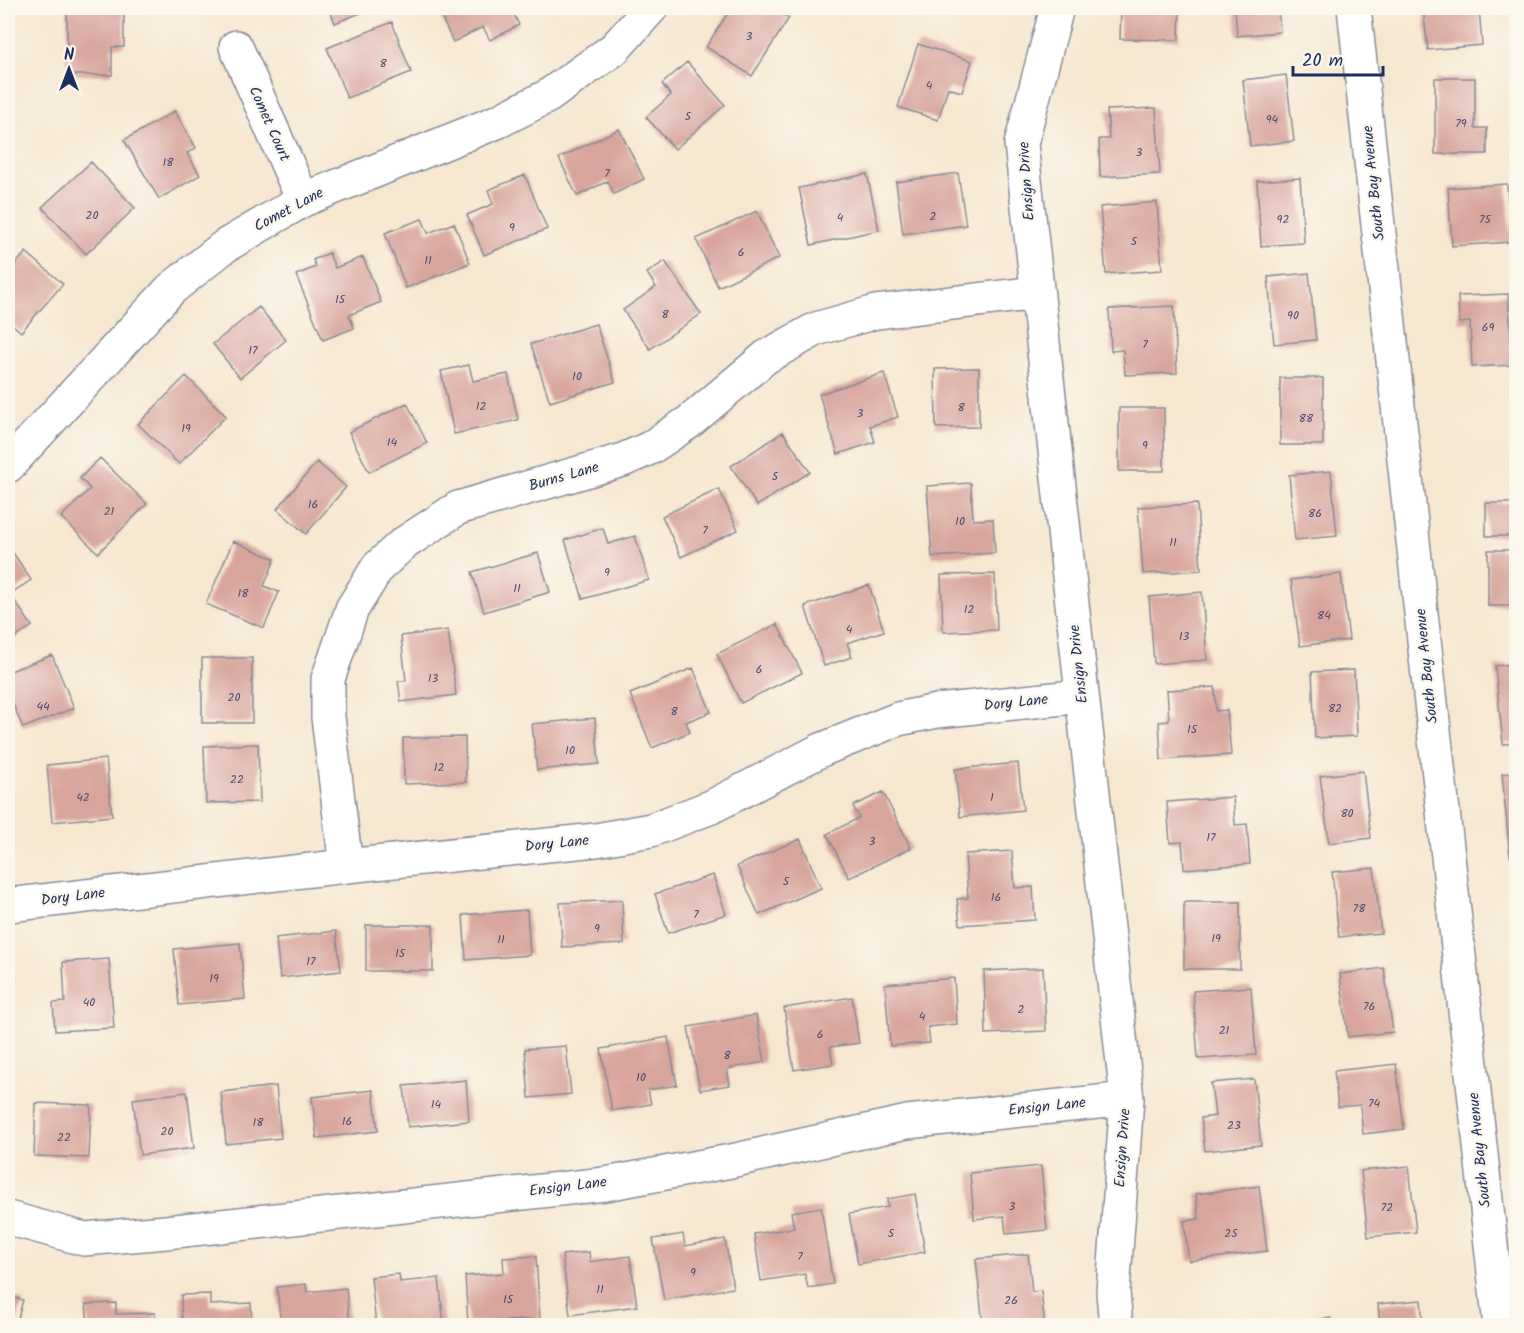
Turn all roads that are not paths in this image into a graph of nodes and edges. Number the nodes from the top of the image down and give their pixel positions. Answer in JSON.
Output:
{"nodes":[{"id":1,"x":651,"y":8,"type":"edge"},
{"id":2,"x":1057,"y":8,"type":"edge"},
{"id":3,"x":1354,"y":8,"type":"edge"},
{"id":4,"x":236,"y":47,"type":"dead end"},
{"id":5,"x":303,"y":200,"type":"junction"},
{"id":6,"x":1037,"y":293,"type":"junction"},
{"id":7,"x":8,"y":466,"type":"edge"},
{"id":8,"x":1082,"y":696,"type":"junction"},
{"id":9,"x":346,"y":866,"type":"junction"},
{"id":10,"x":8,"y":905,"type":"edge"},
{"id":11,"x":1127,"y":1099,"type":"junction"},
{"id":12,"x":8,"y":1218,"type":"edge"},
{"id":13,"x":1116,"y":1326,"type":"edge"},
{"id":14,"x":1500,"y":1326,"type":"edge"}],
"edges":[{"from":1,"to":5,"type":"street","name":"Comet Lane"},
{"from":2,"to":6,"type":"street","name":"Ensign Drive"},
{"from":3,"to":14,"type":"street","name":"South Bay Avenue"},
{"from":4,"to":5,"type":"street","name":"Comet Court"},
{"from":5,"to":7,"type":"street","name":"Comet Lane"},
{"from":6,"to":8,"type":"street","name":"Ensign Drive"},
{"from":6,"to":9,"type":"street","name":"Burns Lane"},
{"from":8,"to":9,"type":"street","name":"Dory Lane"},
{"from":8,"to":11,"type":"street","name":"Ensign Drive"},
{"from":9,"to":10,"type":"street","name":"Dory Lane"},
{"from":11,"to":12,"type":"street","name":"Ensign Lane"},
{"from":11,"to":13,"type":"street","name":"Ensign Drive"}]}
